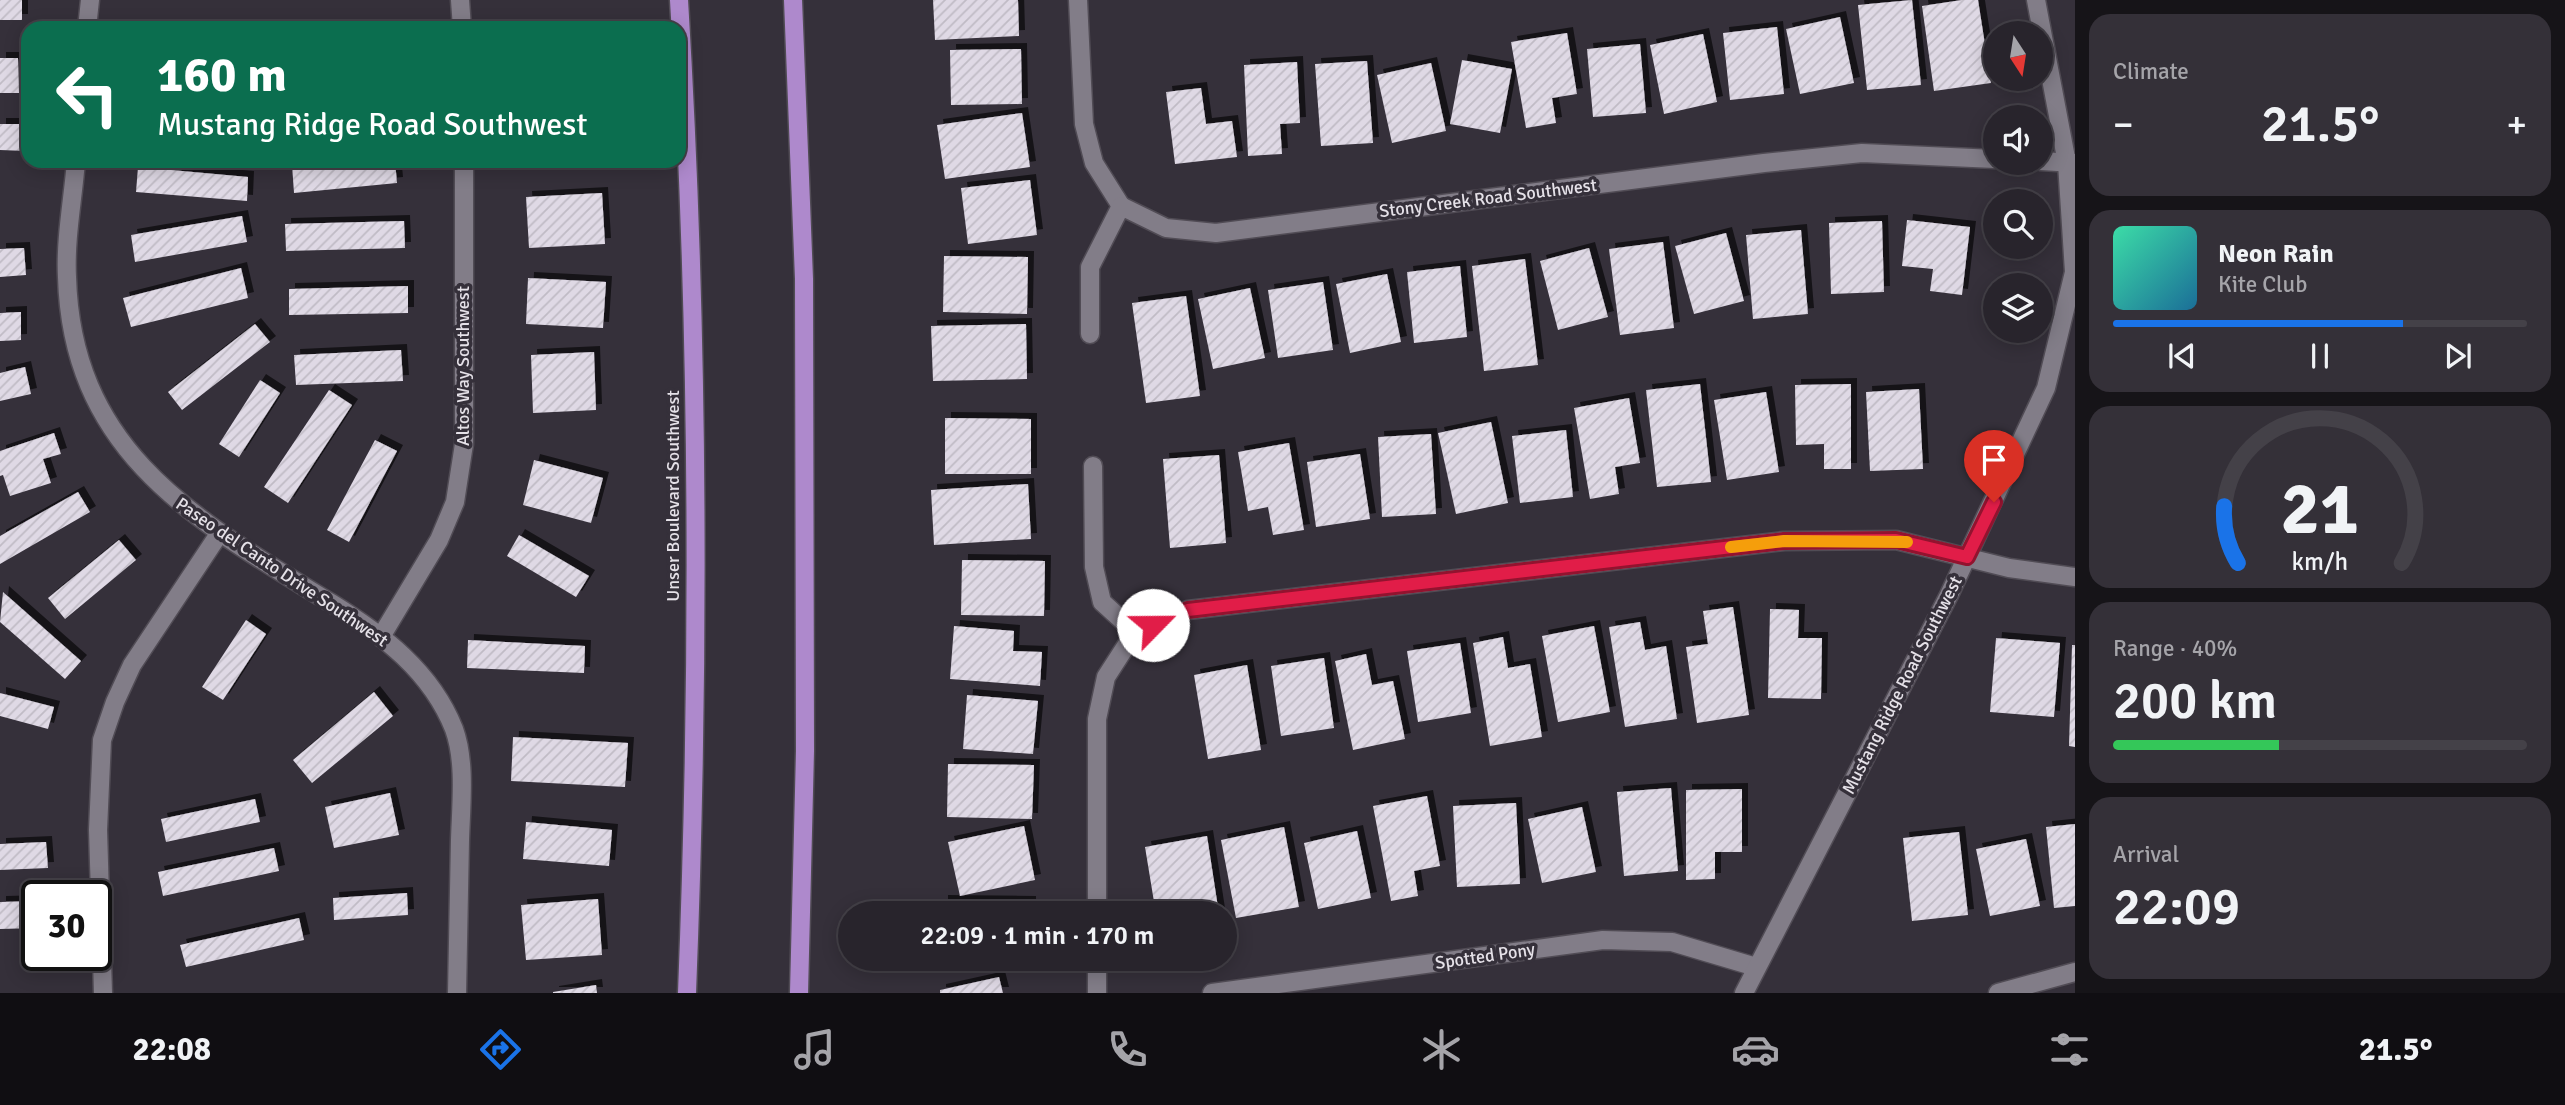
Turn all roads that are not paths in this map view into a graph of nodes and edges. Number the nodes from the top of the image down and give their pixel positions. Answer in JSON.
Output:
{"nodes":[{"id":1,"x":90,"y":0,"type":"edge"},
{"id":2,"x":460,"y":0,"type":"edge"},
{"id":3,"x":679,"y":0,"type":"edge"},
{"id":4,"x":793,"y":0,"type":"edge"},
{"id":5,"x":1077,"y":0,"type":"edge"},
{"id":6,"x":2036,"y":0,"type":"edge"},
{"id":7,"x":88,"y":21,"type":"edge"},
{"id":8,"x":462,"y":21,"type":"edge"},
{"id":9,"x":680,"y":21,"type":"edge"},
{"id":10,"x":686,"y":143,"type":"edge"},
{"id":11,"x":1983,"y":158,"type":"edge"},
{"id":12,"x":2053,"y":162,"type":"edge"},
{"id":13,"x":2071,"y":163,"type":"edge"},
{"id":14,"x":75,"y":168,"type":"edge"},
{"id":15,"x":464,"y":168,"type":"edge"},
{"id":16,"x":1121,"y":206,"type":"junction"},
{"id":17,"x":1090,"y":334,"type":"dead end"},
{"id":18,"x":1093,"y":467,"type":"dead end"},
{"id":19,"x":219,"y":534,"type":"junction"},
{"id":20,"x":1967,"y":557,"type":"junction"},
{"id":21,"x":2075,"y":577,"type":"edge"},
{"id":22,"x":1135,"y":632,"type":"junction"},
{"id":23,"x":382,"y":635,"type":"junction"},
{"id":24,"x":1097,"y":901,"type":"edge"},
{"id":25,"x":1756,"y":967,"type":"junction"},
{"id":26,"x":1097,"y":971,"type":"edge"},
{"id":27,"x":2075,"y":972,"type":"edge"},
{"id":28,"x":103,"y":993,"type":"edge"},
{"id":29,"x":457,"y":993,"type":"edge"},
{"id":30,"x":687,"y":993,"type":"edge"},
{"id":31,"x":799,"y":993,"type":"edge"},
{"id":32,"x":1097,"y":993,"type":"edge"},
{"id":33,"x":1212,"y":993,"type":"edge"},
{"id":34,"x":1744,"y":993,"type":"edge"},
{"id":35,"x":1998,"y":993,"type":"edge"}],
"edges":[{"from":1,"to":7,"type":"street"},
{"from":2,"to":8,"type":"street"},
{"from":3,"to":9,"type":"main road","name":"Unser Boulevard Southwest"},
{"from":4,"to":31,"type":"main road"},
{"from":5,"to":16,"type":"street"},
{"from":6,"to":13,"type":"street","name":"Mustang Ridge Road Southwest"},
{"from":10,"to":30,"type":"main road","name":"Unser Boulevard Southwest"},
{"from":11,"to":16,"type":"street","name":"Stony Creek Road Southwest"},
{"from":12,"to":13,"type":"street"},
{"from":13,"to":20,"type":"street","name":"Mustang Ridge Road Southwest"},
{"from":14,"to":19,"type":"street","name":"Paseo del Canto Drive Southwest"},
{"from":15,"to":23,"type":"street","name":"Altos Way Southwest"},
{"from":16,"to":17,"type":"street"},
{"from":18,"to":22,"type":"street"},
{"from":19,"to":23,"type":"street","name":"Paseo del Canto Drive Southwest"},
{"from":19,"to":28,"type":"street"},
{"from":20,"to":21,"type":"street"},
{"from":20,"to":22,"type":"street"},
{"from":20,"to":25,"type":"street","name":"Mustang Ridge Road Southwest"},
{"from":22,"to":24,"type":"street"},
{"from":23,"to":29,"type":"street","name":"Paseo del Canto Drive Southwest"},
{"from":25,"to":33,"type":"street","name":"Spotted Pony"},
{"from":25,"to":34,"type":"street","name":"Mustang Ridge Road Southwest"},
{"from":26,"to":32,"type":"street"},
{"from":27,"to":35,"type":"street"}]}
